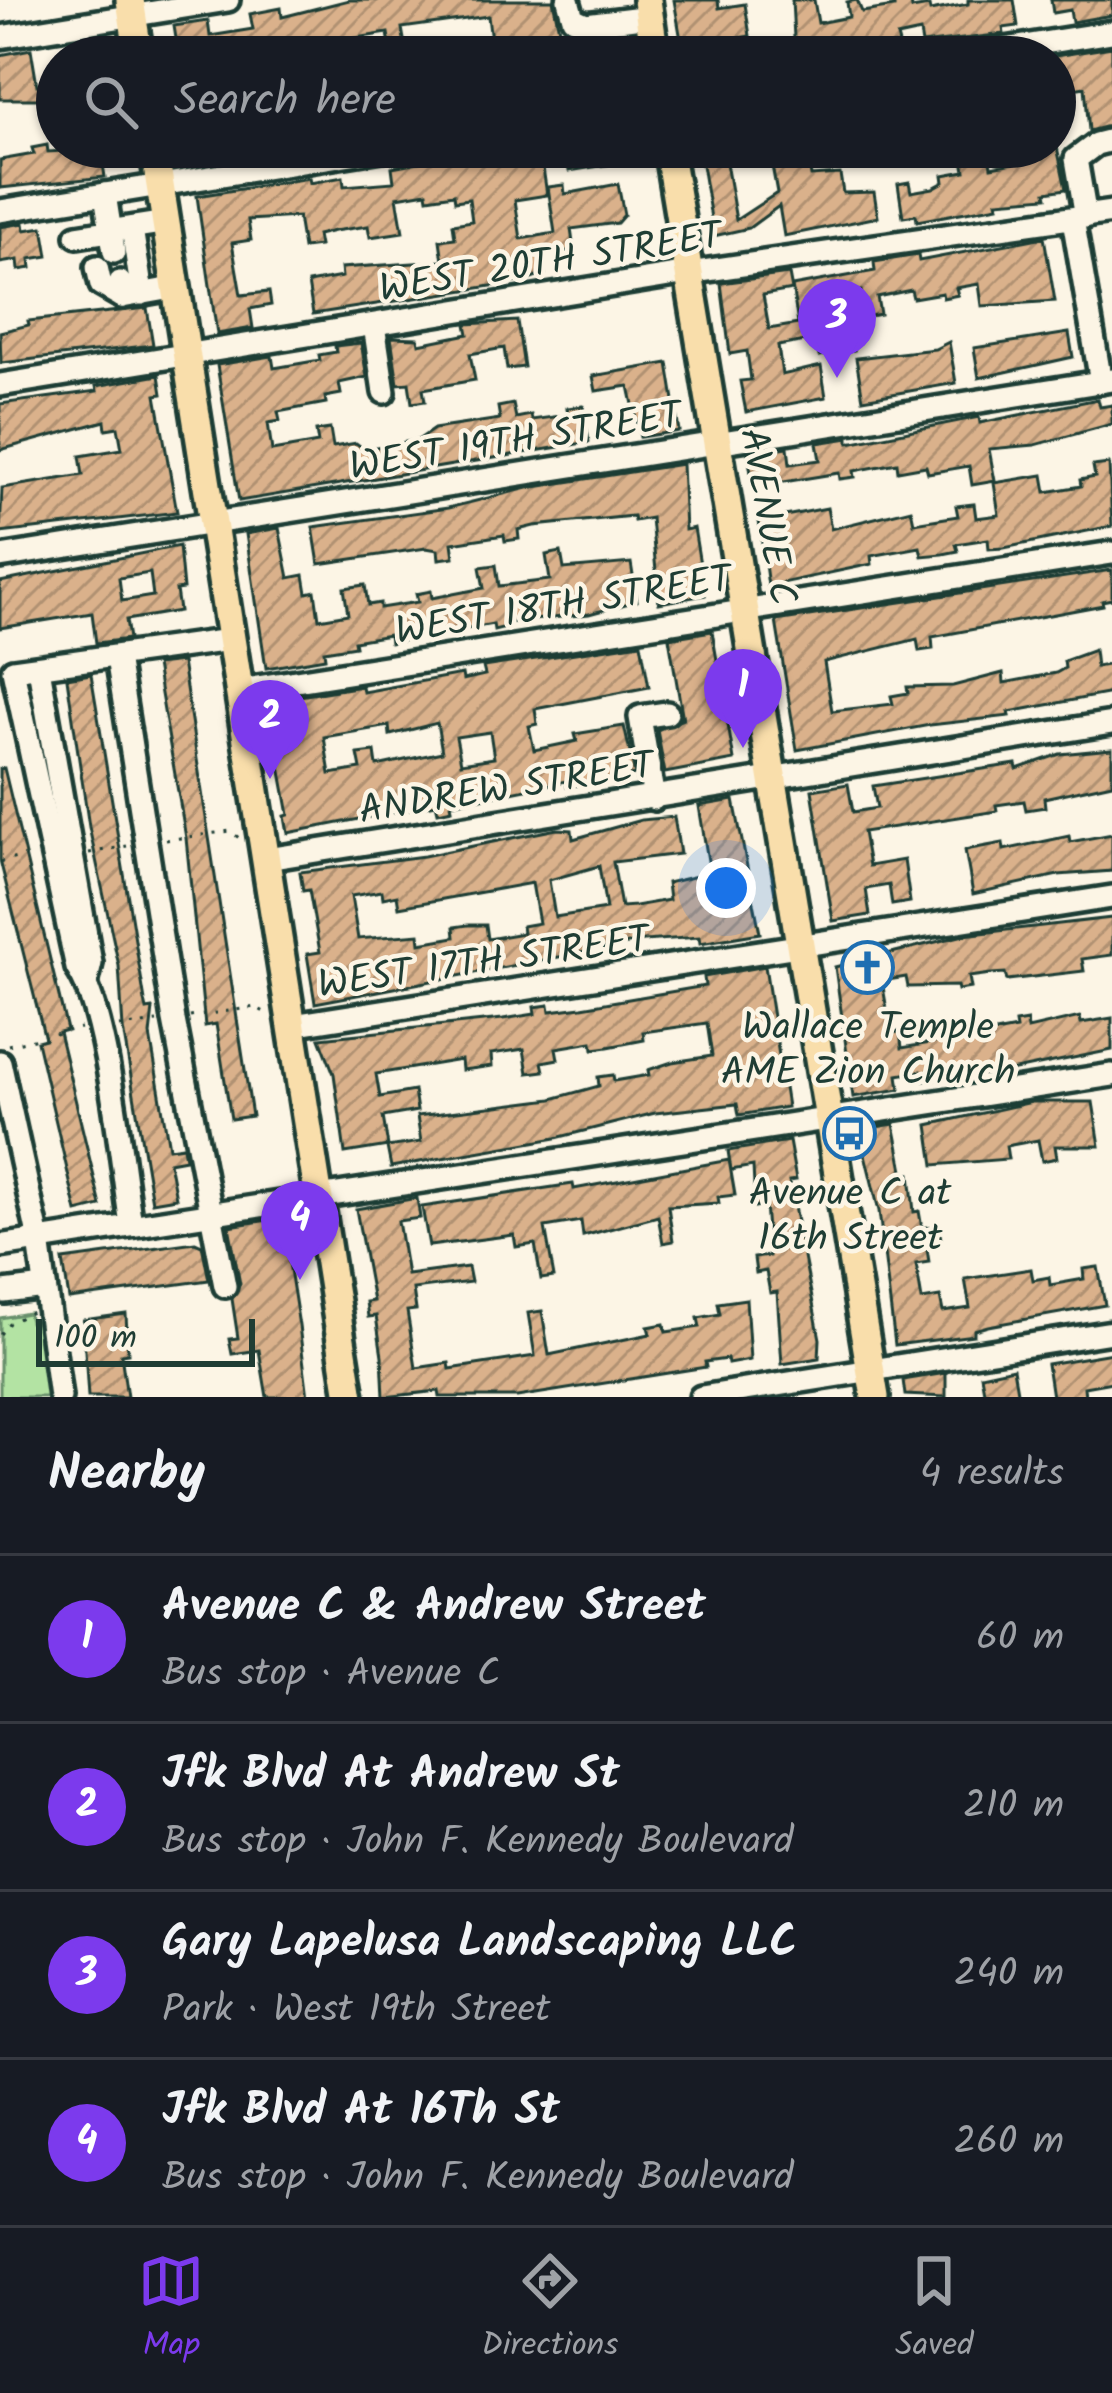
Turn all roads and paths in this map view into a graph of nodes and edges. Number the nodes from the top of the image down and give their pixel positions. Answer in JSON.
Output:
{"nodes":[{"id":1,"x":228,"y":0,"type":"edge"},
{"id":2,"x":568,"y":0,"type":"edge"},
{"id":3,"x":131,"y":8,"type":"edge"},
{"id":4,"x":649,"y":8,"type":"edge"},
{"id":5,"x":1112,"y":32,"type":"edge"},
{"id":6,"x":0,"y":37,"type":"edge"},
{"id":7,"x":1076,"y":38,"type":"edge"},
{"id":8,"x":1112,"y":140,"type":"edge"},
{"id":9,"x":157,"y":168,"type":"edge"},
{"id":10,"x":268,"y":168,"type":"edge"},
{"id":11,"x":671,"y":168,"type":"edge"},
{"id":12,"x":160,"y":186,"type":"junction"},
{"id":13,"x":105,"y":194,"type":"junction"},
{"id":14,"x":0,"y":211,"type":"edge"},
{"id":15,"x":1112,"y":212,"type":"edge"},
{"id":16,"x":1080,"y":218,"type":"junction"},
{"id":17,"x":167,"y":222,"type":"junction"},
{"id":18,"x":77,"y":236,"type":"dead end"},
{"id":19,"x":110,"y":247,"type":"junction"},
{"id":20,"x":688,"y":273,"type":"junction"},
{"id":21,"x":178,"y":287,"type":"junction"},
{"id":22,"x":128,"y":291,"type":"junction"},
{"id":23,"x":374,"y":325,"type":"junction"},
{"id":24,"x":190,"y":356,"type":"junction"},
{"id":25,"x":1106,"y":381,"type":"edge"},
{"id":26,"x":0,"y":385,"type":"edge"},
{"id":27,"x":384,"y":392,"type":"dead end"},
{"id":28,"x":716,"y":443,"type":"junction"},
{"id":29,"x":211,"y":524,"type":"junction"},
{"id":30,"x":1112,"y":553,"type":"edge"},
{"id":31,"x":0,"y":557,"type":"edge"},
{"id":32,"x":747,"y":611,"type":"junction"},
{"id":33,"x":230,"y":640,"type":"junction"},
{"id":34,"x":117,"y":656,"type":"junction"},
{"id":35,"x":39,"y":668,"type":"junction"},
{"id":36,"x":239,"y":691,"type":"junction"},
{"id":37,"x":667,"y":712,"type":"dead end"},
{"id":38,"x":1112,"y":723,"type":"edge"},
{"id":39,"x":773,"y":781,"type":"junction"},
{"id":40,"x":654,"y":799,"type":"junction"},
{"id":41,"x":267,"y":859,"type":"junction"},
{"id":42,"x":1112,"y":897,"type":"edge"},
{"id":43,"x":799,"y":950,"type":"junction"},
{"id":44,"x":87,"y":981,"type":"junction"},
{"id":45,"x":174,"y":1020,"type":"junction"},
{"id":46,"x":292,"y":1025,"type":"junction"},
{"id":47,"x":98,"y":1030,"type":"junction"},
{"id":48,"x":0,"y":1047,"type":"edge"},
{"id":49,"x":0,"y":1062,"type":"edge"},
{"id":50,"x":1112,"y":1075,"type":"edge"},
{"id":51,"x":825,"y":1119,"type":"junction"},
{"id":52,"x":315,"y":1198,"type":"junction"},
{"id":53,"x":209,"y":1215,"type":"junction"},
{"id":54,"x":131,"y":1224,"type":"junction"},
{"id":55,"x":39,"y":1240,"type":"junction"},
{"id":56,"x":0,"y":1246,"type":"edge"},
{"id":57,"x":225,"y":1286,"type":"dead end"},
{"id":58,"x":4,"y":1292,"type":"dead end"},
{"id":59,"x":46,"y":1296,"type":"junction"},
{"id":60,"x":1112,"y":1332,"type":"edge"},
{"id":61,"x":0,"y":1334,"type":"edge"},
{"id":62,"x":873,"y":1384,"type":"edge"},
{"id":63,"x":60,"y":1397,"type":"edge"},
{"id":64,"x":350,"y":1397,"type":"edge"},
{"id":65,"x":701,"y":1397,"type":"edge"}],
"edges":[{"from":1,"to":3,"type":"street"},
{"from":2,"to":4,"type":"street"},
{"from":3,"to":6,"type":"street"},
{"from":5,"to":7,"type":"street"},
{"from":8,"to":16,"type":"street"},
{"from":9,"to":12,"type":"main road"},
{"from":10,"to":12,"type":"street"},
{"from":11,"to":20,"type":"main road","name":"AVENUE C"},
{"from":12,"to":13,"type":"street"},
{"from":12,"to":17,"type":"main road"},
{"from":13,"to":14,"type":"street"},
{"from":13,"to":19,"type":"street"},
{"from":15,"to":16,"type":"street","name":"WEST 20TH STREET"},
{"from":16,"to":20,"type":"street","name":"WEST 20TH STREET"},
{"from":16,"to":25,"type":"street"},
{"from":17,"to":19,"type":"street"},
{"from":17,"to":21,"type":"main road"},
{"from":18,"to":19,"type":"street"},
{"from":19,"to":22,"type":"street"},
{"from":19,"to":22,"type":"street"},
{"from":20,"to":23,"type":"street","name":"WEST 20TH STREET"},
{"from":20,"to":28,"type":"main road","name":"AVENUE C"},
{"from":21,"to":22,"type":"street"},
{"from":21,"to":24,"type":"main road"},
{"from":23,"to":24,"type":"street","name":"WEST 20TH STREET"},
{"from":23,"to":27,"type":"street"},
{"from":24,"to":26,"type":"street","name":"WEST 20TH STREET"},
{"from":24,"to":29,"type":"main road"},
{"from":25,"to":28,"type":"street","name":"WEST 19TH STREET"},
{"from":28,"to":29,"type":"street","name":"WEST 19TH STREET"},
{"from":28,"to":32,"type":"main road","name":"AVENUE C"},
{"from":29,"to":31,"type":"street","name":"WEST 19TH STREET"},
{"from":29,"to":33,"type":"main road"},
{"from":30,"to":32,"type":"street","name":"WEST 18TH STREET"},
{"from":32,"to":36,"type":"street","name":"WEST 18TH STREET"},
{"from":32,"to":39,"type":"main road","name":"AVENUE C"},
{"from":33,"to":34,"type":"street"},
{"from":33,"to":36,"type":"main road"},
{"from":34,"to":35,"type":"street"},
{"from":34,"to":45,"type":"street"},
{"from":35,"to":44,"type":"street"},
{"from":35,"to":44,"type":"street"},
{"from":36,"to":41,"type":"main road"},
{"from":37,"to":40,"type":"street"},
{"from":38,"to":39,"type":"street","name":"ANDREW STREET"},
{"from":39,"to":40,"type":"street","name":"ANDREW STREET"},
{"from":39,"to":43,"type":"main road","name":"AVENUE C"},
{"from":40,"to":41,"type":"street","name":"ANDREW STREET"},
{"from":41,"to":46,"type":"main road"},
{"from":42,"to":43,"type":"street","name":"WEST 17TH STREET"},
{"from":43,"to":46,"type":"street","name":"WEST 17TH STREET"},
{"from":43,"to":51,"type":"main road","name":"AVENUE C"},
{"from":44,"to":47,"type":"street"},
{"from":45,"to":46,"type":"path"},
{"from":45,"to":47,"type":"path"},
{"from":45,"to":53,"type":"street"},
{"from":46,"to":52,"type":"main road"},
{"from":47,"to":48,"type":"path"},
{"from":47,"to":54,"type":"street"},
{"from":49,"to":55,"type":"street"},
{"from":50,"to":51,"type":"street"},
{"from":51,"to":52,"type":"street"},
{"from":51,"to":62,"type":"main road","name":"AVENUE C"},
{"from":52,"to":53,"type":"street"},
{"from":52,"to":64,"type":"main road"},
{"from":53,"to":54,"type":"street"},
{"from":53,"to":57,"type":"street"},
{"from":54,"to":55,"type":"street"},
{"from":55,"to":56,"type":"street"},
{"from":55,"to":59,"type":"street"},
{"from":58,"to":59,"type":"street"},
{"from":59,"to":61,"type":"path"},
{"from":59,"to":63,"type":"street"},
{"from":60,"to":62,"type":"street"},
{"from":62,"to":65,"type":"street"}]}
